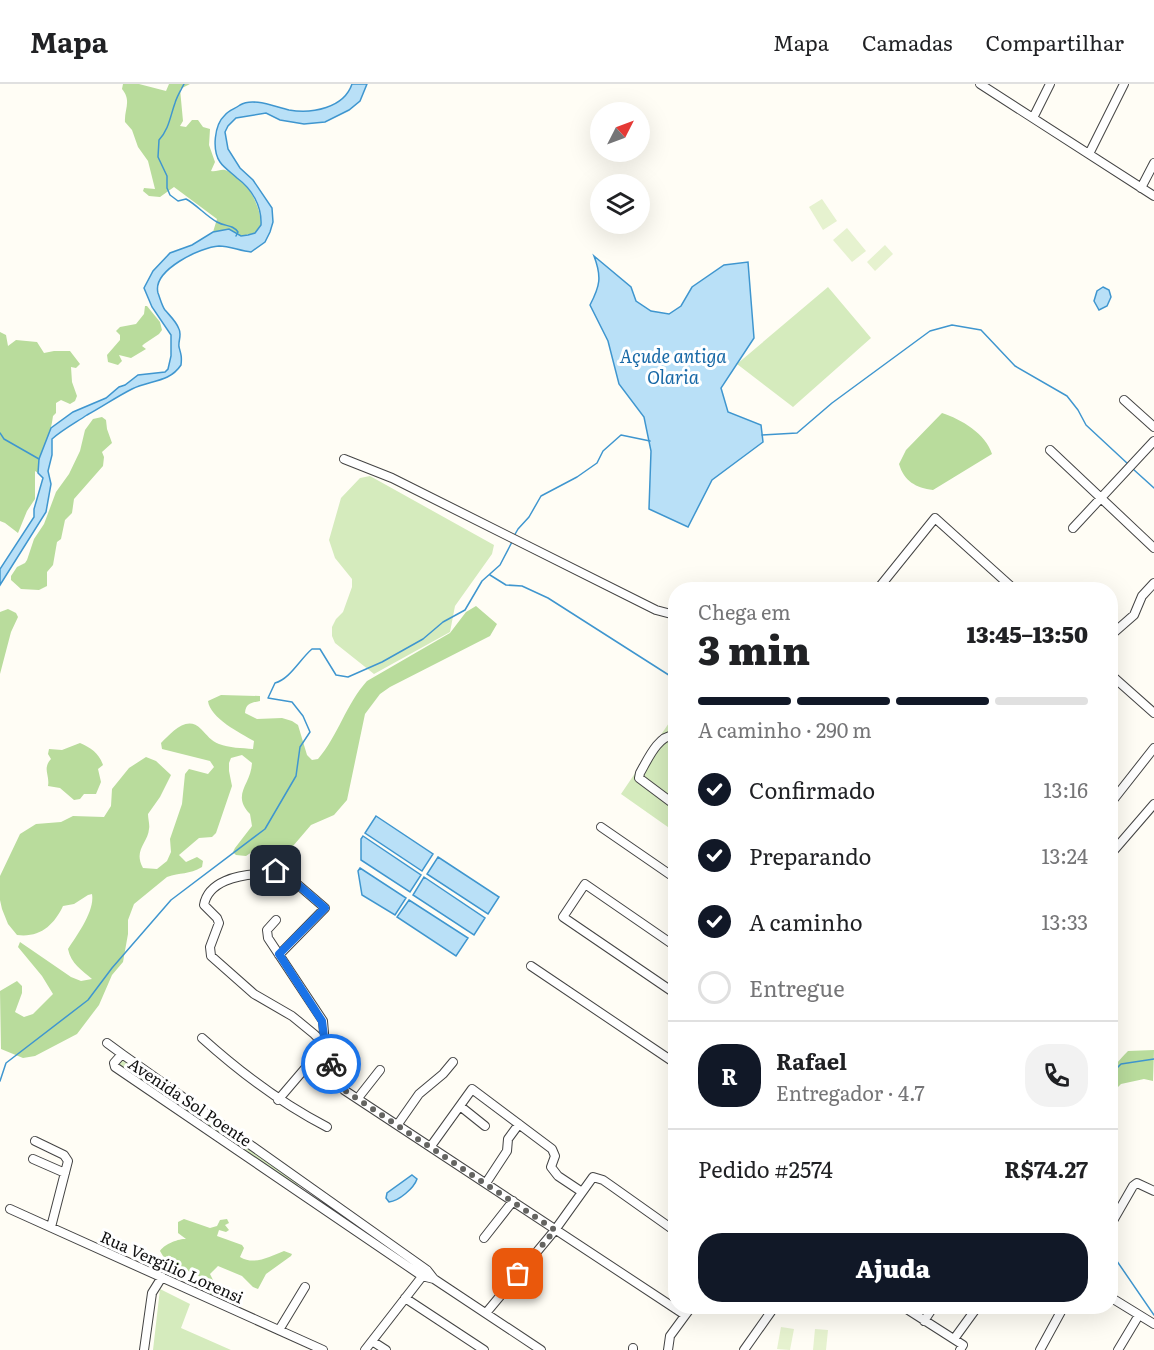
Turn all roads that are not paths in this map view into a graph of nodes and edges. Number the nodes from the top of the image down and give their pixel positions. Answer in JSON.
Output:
{"nodes":[{"id":1,"x":980,"y":84,"type":"edge"},
{"id":2,"x":1050,"y":84,"type":"edge"},
{"id":3,"x":1124,"y":84,"type":"edge"},
{"id":4,"x":1033,"y":118,"type":"junction"},
{"id":5,"x":1089,"y":154,"type":"junction"},
{"id":6,"x":1154,"y":163,"type":"edge"},
{"id":7,"x":1141,"y":188,"type":"junction"},
{"id":8,"x":1154,"y":196,"type":"edge"},
{"id":9,"x":1124,"y":400,"type":"dead end"},
{"id":10,"x":1154,"y":427,"type":"edge"},
{"id":11,"x":1154,"y":441,"type":"edge"},
{"id":12,"x":1050,"y":450,"type":"dead end"},
{"id":13,"x":344,"y":459,"type":"dead end"},
{"id":14,"x":1101,"y":499,"type":"junction"},
{"id":15,"x":1073,"y":528,"type":"dead end"},
{"id":16,"x":1154,"y":548,"type":"edge"},
{"id":17,"x":883,"y":582,"type":"edge"},
{"id":18,"x":1006,"y":582,"type":"edge"},
{"id":19,"x":1154,"y":583,"type":"edge"},
{"id":20,"x":668,"y":613,"type":"edge"},
{"id":21,"x":1118,"y":629,"type":"edge"},
{"id":22,"x":1118,"y":681,"type":"edge"},
{"id":23,"x":1154,"y":713,"type":"edge"},
{"id":24,"x":668,"y":736,"type":"edge"},
{"id":25,"x":1154,"y":748,"type":"edge"},
{"id":26,"x":1118,"y":794,"type":"edge"},
{"id":27,"x":668,"y":800,"type":"edge"},
{"id":28,"x":1154,"y":804,"type":"edge"},
{"id":29,"x":601,"y":827,"type":"dead end"},
{"id":30,"x":1118,"y":846,"type":"edge"},
{"id":31,"x":668,"y":873,"type":"edge"},
{"id":32,"x":276,"y":920,"type":"dead end"},
{"id":33,"x":668,"y":941,"type":"edge"},
{"id":34,"x":279,"y":954,"type":"junction"},
{"id":35,"x":531,"y":966,"type":"dead end"},
{"id":36,"x":668,"y":989,"type":"edge"},
{"id":37,"x":202,"y":1038,"type":"dead end"},
{"id":38,"x":107,"y":1043,"type":"dead end"},
{"id":39,"x":325,"y":1045,"type":"junction"},
{"id":40,"x":122,"y":1054,"type":"junction"},
{"id":41,"x":668,"y":1058,"type":"edge"},
{"id":42,"x":453,"y":1062,"type":"dead end"},
{"id":43,"x":380,"y":1070,"type":"dead end"},
{"id":44,"x":182,"y":1096,"type":"junction"},
{"id":45,"x":358,"y":1098,"type":"junction"},
{"id":46,"x":279,"y":1100,"type":"junction"},
{"id":47,"x":460,"y":1106,"type":"junction"},
{"id":48,"x":174,"y":1107,"type":"junction"},
{"id":49,"x":398,"y":1124,"type":"junction"},
{"id":50,"x":519,"y":1124,"type":"junction"},
{"id":51,"x":485,"y":1126,"type":"dead end"},
{"id":52,"x":327,"y":1127,"type":"dead end"},
{"id":53,"x":35,"y":1141,"type":"dead end"},
{"id":54,"x":431,"y":1146,"type":"junction"},
{"id":55,"x":33,"y":1159,"type":"dead end"},
{"id":56,"x":65,"y":1173,"type":"junction"},
{"id":57,"x":486,"y":1183,"type":"junction"},
{"id":58,"x":306,"y":1185,"type":"junction"},
{"id":59,"x":1154,"y":1191,"type":"edge"},
{"id":60,"x":582,"y":1192,"type":"junction"},
{"id":61,"x":300,"y":1193,"type":"junction"},
{"id":62,"x":513,"y":1201,"type":"junction"},
{"id":63,"x":10,"y":1209,"type":"dead end"},
{"id":64,"x":1118,"y":1212,"type":"edge"},
{"id":65,"x":668,"y":1226,"type":"edge"},
{"id":66,"x":51,"y":1227,"type":"junction"},
{"id":67,"x":555,"y":1230,"type":"junction"},
{"id":68,"x":484,"y":1238,"type":"dead end"},
{"id":69,"x":424,"y":1273,"type":"junction"},
{"id":70,"x":162,"y":1277,"type":"junction"},
{"id":71,"x":305,"y":1287,"type":"dead end"},
{"id":72,"x":405,"y":1298,"type":"junction"},
{"id":73,"x":1118,"y":1302,"type":"edge"},
{"id":74,"x":668,"y":1305,"type":"edge"},
{"id":75,"x":486,"y":1313,"type":"junction"},
{"id":76,"x":682,"y":1314,"type":"edge"},
{"id":77,"x":769,"y":1314,"type":"edge"},
{"id":78,"x":914,"y":1314,"type":"edge"},
{"id":79,"x":929,"y":1314,"type":"edge"},
{"id":80,"x":972,"y":1314,"type":"edge"},
{"id":81,"x":1060,"y":1314,"type":"edge"},
{"id":82,"x":1139,"y":1315,"type":"junction"},
{"id":83,"x":685,"y":1316,"type":"joint"},
{"id":84,"x":924,"y":1321,"type":"junction"},
{"id":85,"x":1154,"y":1324,"type":"edge"},
{"id":86,"x":279,"y":1330,"type":"junction"},
{"id":87,"x":954,"y":1340,"type":"junction"},
{"id":88,"x":372,"y":1341,"type":"junction"},
{"id":89,"x":144,"y":1350,"type":"edge"},
{"id":90,"x":323,"y":1350,"type":"edge"},
{"id":91,"x":365,"y":1350,"type":"edge"},
{"id":92,"x":386,"y":1350,"type":"edge"},
{"id":93,"x":484,"y":1350,"type":"edge"},
{"id":94,"x":541,"y":1350,"type":"edge"},
{"id":95,"x":668,"y":1350,"type":"edge"},
{"id":96,"x":744,"y":1350,"type":"edge"},
{"id":97,"x":960,"y":1350,"type":"edge"},
{"id":98,"x":1040,"y":1350,"type":"edge"},
{"id":99,"x":1118,"y":1350,"type":"edge"}],
"edges":[{"from":1,"to":4,"type":"street"},
{"from":2,"to":4,"type":"street"},
{"from":3,"to":5,"type":"street"},
{"from":4,"to":5,"type":"street"},
{"from":5,"to":7,"type":"street"},
{"from":6,"to":7,"type":"street"},
{"from":7,"to":8,"type":"street"},
{"from":9,"to":10,"type":"street"},
{"from":11,"to":14,"type":"street"},
{"from":12,"to":14,"type":"street"},
{"from":13,"to":20,"type":"street"},
{"from":14,"to":15,"type":"street"},
{"from":14,"to":16,"type":"street"},
{"from":17,"to":18,"type":"street"},
{"from":19,"to":21,"type":"street"},
{"from":22,"to":23,"type":"street"},
{"from":24,"to":27,"type":"street"},
{"from":25,"to":26,"type":"street"},
{"from":28,"to":30,"type":"street"},
{"from":29,"to":31,"type":"street"},
{"from":32,"to":34,"type":"street"},
{"from":33,"to":36,"type":"street"},
{"from":34,"to":39,"type":"street"},
{"from":34,"to":39,"type":"street"},
{"from":35,"to":41,"type":"street"},
{"from":37,"to":46,"type":"street"},
{"from":38,"to":40,"type":"street"},
{"from":39,"to":45,"type":"street"},
{"from":39,"to":46,"type":"street"},
{"from":40,"to":44,"type":"street","name":"Avenida Sol Poente"},
{"from":40,"to":48,"type":"street","name":"Avenida Sol Poente"},
{"from":42,"to":49,"type":"street"},
{"from":43,"to":45,"type":"street"},
{"from":44,"to":48,"type":"street"},
{"from":44,"to":58,"type":"street","name":"Avenida Sol Poente"},
{"from":45,"to":49,"type":"street"},
{"from":46,"to":52,"type":"street"},
{"from":47,"to":50,"type":"street"},
{"from":47,"to":51,"type":"street"},
{"from":47,"to":54,"type":"street"},
{"from":48,"to":61,"type":"street","name":"Avenida Sol Poente"},
{"from":49,"to":54,"type":"street"},
{"from":50,"to":57,"type":"street"},
{"from":50,"to":60,"type":"street"},
{"from":53,"to":56,"type":"street"},
{"from":54,"to":57,"type":"street"},
{"from":55,"to":56,"type":"street"},
{"from":56,"to":66,"type":"street"},
{"from":57,"to":62,"type":"street"},
{"from":58,"to":61,"type":"street"},
{"from":58,"to":69,"type":"street","name":"Avenida Sol Poente"},
{"from":59,"to":64,"type":"street"},
{"from":60,"to":65,"type":"street"},
{"from":60,"to":67,"type":"street"},
{"from":61,"to":69,"type":"street","name":"Avenida Sol Poente"},
{"from":62,"to":67,"type":"street"},
{"from":62,"to":68,"type":"street"},
{"from":63,"to":66,"type":"street","name":"Rua Vergílio Lorensi"},
{"from":66,"to":70,"type":"street","name":"Rua Vergílio Lorensi"},
{"from":67,"to":74,"type":"street"},
{"from":67,"to":75,"type":"street"},
{"from":69,"to":72,"type":"street"},
{"from":69,"to":75,"type":"street"},
{"from":70,"to":86,"type":"street","name":"Rua Vergílio Lorensi"},
{"from":70,"to":89,"type":"street"},
{"from":71,"to":86,"type":"street"},
{"from":72,"to":88,"type":"street"},
{"from":72,"to":93,"type":"street"},
{"from":73,"to":82,"type":"street"},
{"from":75,"to":94,"type":"street"},
{"from":76,"to":83,"type":"street"},
{"from":77,"to":96,"type":"street"},
{"from":78,"to":84,"type":"street"},
{"from":79,"to":84,"type":"street"},
{"from":80,"to":87,"type":"street"},
{"from":81,"to":98,"type":"street"},
{"from":82,"to":85,"type":"street"},
{"from":82,"to":99,"type":"street"},
{"from":83,"to":95,"type":"street"},
{"from":84,"to":87,"type":"street"},
{"from":86,"to":90,"type":"street","name":"Rua Vergílio Lorensi"},
{"from":87,"to":97,"type":"street"},
{"from":88,"to":91,"type":"street"},
{"from":88,"to":92,"type":"street"}]}
